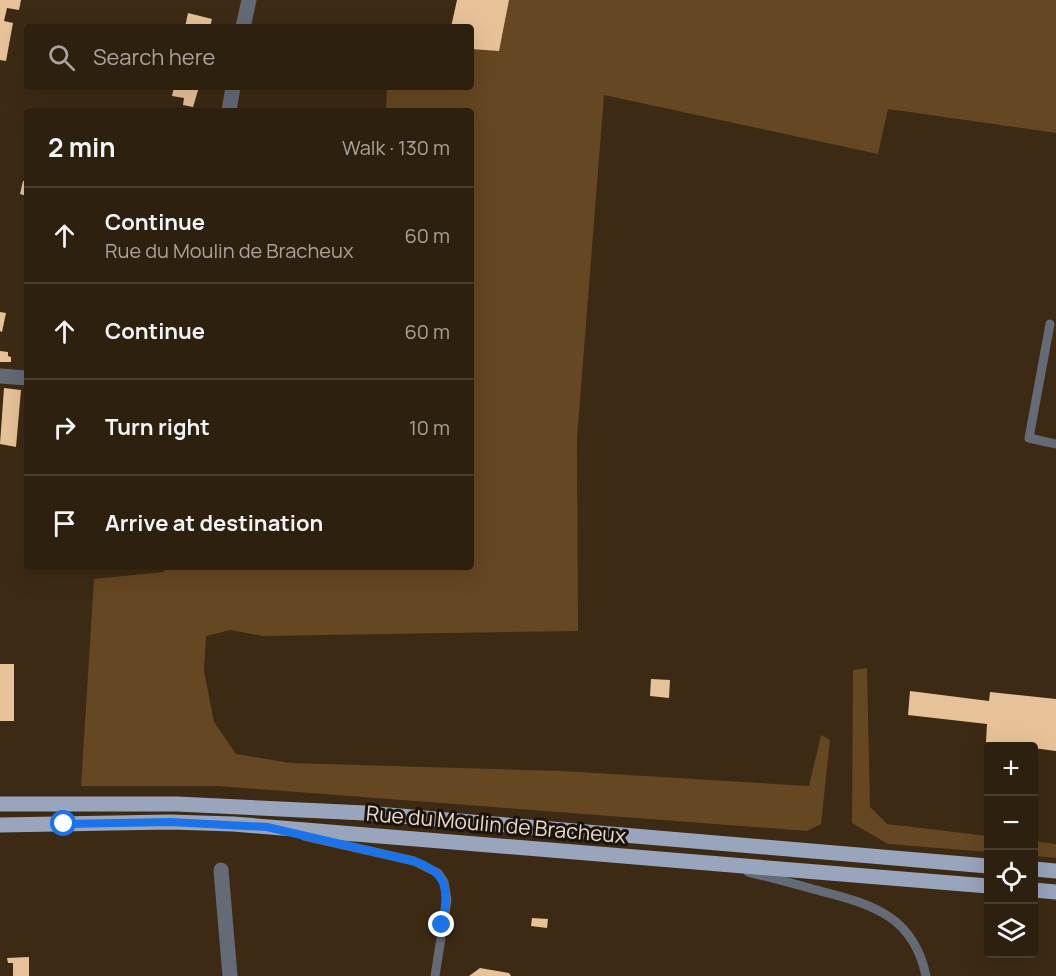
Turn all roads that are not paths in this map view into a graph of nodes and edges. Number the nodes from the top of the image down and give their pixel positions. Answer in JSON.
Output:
{"nodes":[{"id":1,"x":249,"y":0,"type":"edge"},
{"id":2,"x":244,"y":24,"type":"edge"},
{"id":3,"x":232,"y":90,"type":"edge"},
{"id":4,"x":230,"y":108,"type":"edge"},
{"id":5,"x":1050,"y":324,"type":"dead end"},
{"id":6,"x":0,"y":376,"type":"edge"},
{"id":7,"x":24,"y":378,"type":"edge"},
{"id":8,"x":1056,"y":444,"type":"edge"},
{"id":9,"x":6,"y":803,"type":"edge"},
{"id":10,"x":0,"y":825,"type":"edge"},
{"id":11,"x":267,"y":827,"type":"junction"},
{"id":12,"x":719,"y":864,"type":"junction"},
{"id":13,"x":984,"y":866,"type":"edge"},
{"id":14,"x":221,"y":870,"type":"dead end"},
{"id":15,"x":1038,"y":870,"type":"edge"},
{"id":16,"x":1056,"y":872,"type":"edge"},
{"id":17,"x":984,"y":886,"type":"edge"},
{"id":18,"x":1038,"y":890,"type":"edge"},
{"id":19,"x":1056,"y":892,"type":"edge"},
{"id":20,"x":230,"y":976,"type":"edge"},
{"id":21,"x":435,"y":976,"type":"edge"},
{"id":22,"x":926,"y":976,"type":"edge"}],
"edges":[{"from":1,"to":2,"type":"street"},
{"from":3,"to":4,"type":"street"},
{"from":5,"to":8,"type":"lane"},
{"from":6,"to":7,"type":"street"},
{"from":9,"to":13,"type":"main road","name":"Rue du Moulin de Bracheux"},
{"from":10,"to":11,"type":"main road","name":"Rue du Moulin de Bracheux"},
{"from":11,"to":12,"type":"main road","name":"Rue du Moulin de Bracheux"},
{"from":11,"to":21,"type":"lane"},
{"from":12,"to":17,"type":"main road","name":"Rue du Moulin de Bracheux"},
{"from":12,"to":22,"type":"lane"},
{"from":14,"to":20,"type":"street"},
{"from":15,"to":16,"type":"main road"},
{"from":18,"to":19,"type":"main road"}]}
